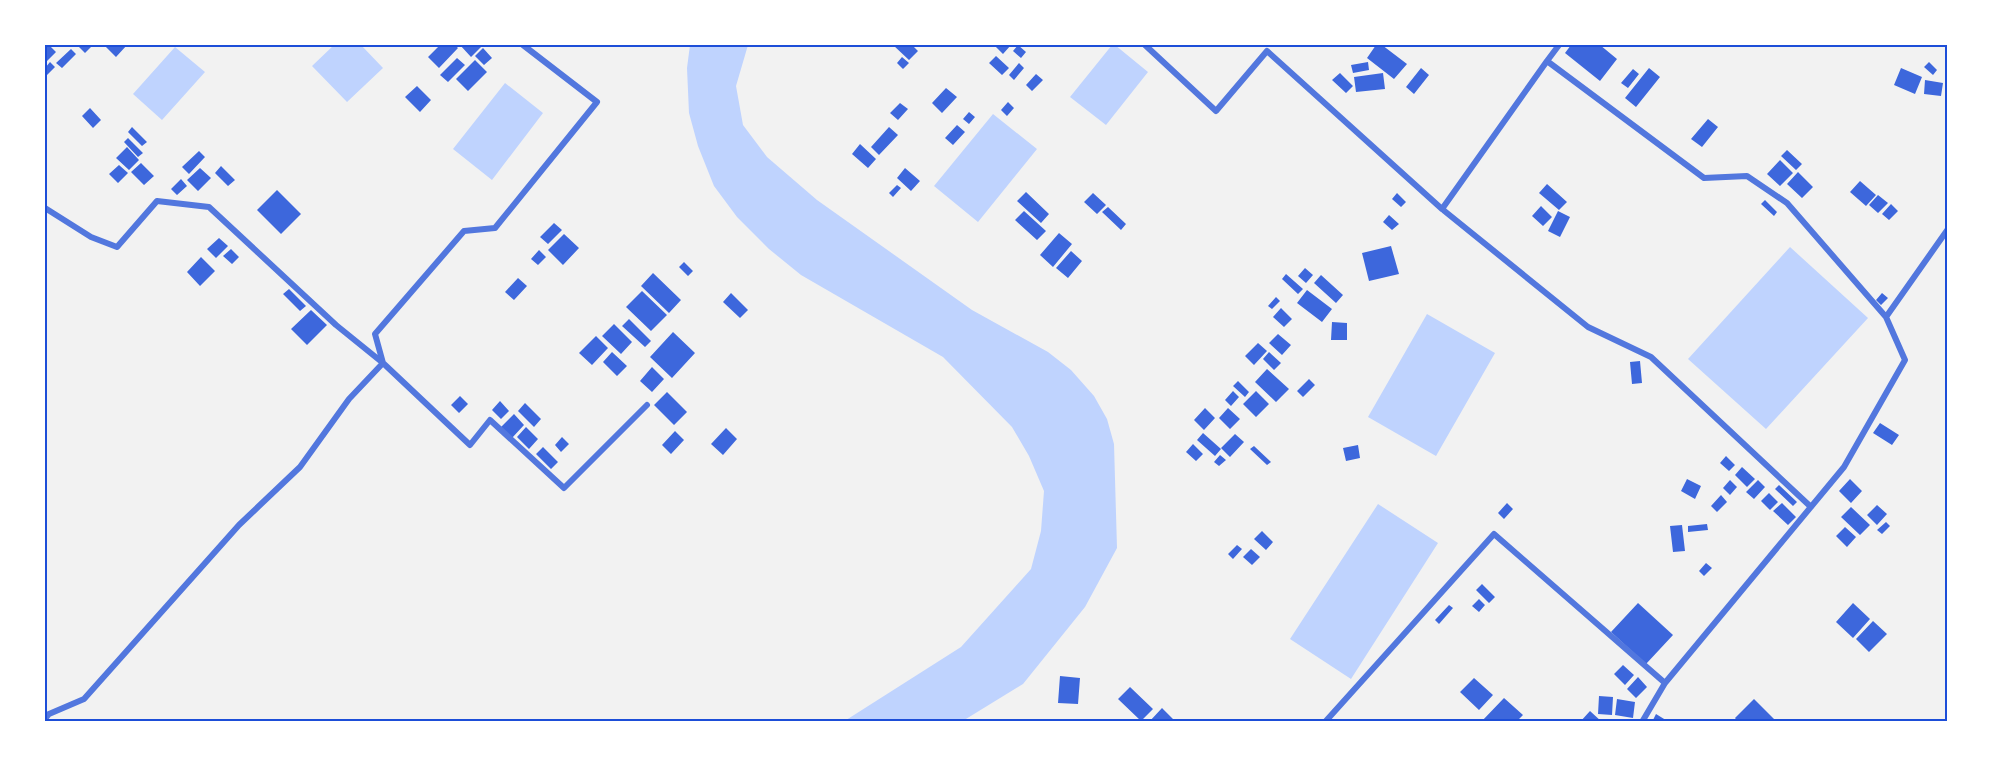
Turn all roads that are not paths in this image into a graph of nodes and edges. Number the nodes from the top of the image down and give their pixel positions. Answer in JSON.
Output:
{"nodes":[{"id":1,"x":523,"y":45,"type":"edge"},
{"id":2,"x":1145,"y":45,"type":"edge"},
{"id":3,"x":1559,"y":45,"type":"edge"},
{"id":4,"x":1548,"y":61,"type":"junction"},
{"id":5,"x":45,"y":208,"type":"edge"},
{"id":6,"x":1442,"y":208,"type":"junction"},
{"id":7,"x":1948,"y":230,"type":"edge"},
{"id":8,"x":1886,"y":318,"type":"junction"},
{"id":9,"x":383,"y":363,"type":"junction"},
{"id":10,"x":647,"y":405,"type":"dead end"},
{"id":11,"x":1811,"y":507,"type":"junction"},
{"id":12,"x":1665,"y":683,"type":"junction"},
{"id":13,"x":45,"y":719,"type":"edge"},
{"id":14,"x":1325,"y":722,"type":"edge"},
{"id":15,"x":1642,"y":722,"type":"edge"}],
"edges":[{"from":1,"to":9,"type":"street"},
{"from":2,"to":6,"type":"street"},
{"from":3,"to":4,"type":"street"},
{"from":4,"to":6,"type":"street"},
{"from":4,"to":8,"type":"street"},
{"from":5,"to":9,"type":"street"},
{"from":6,"to":11,"type":"street"},
{"from":7,"to":8,"type":"street"},
{"from":8,"to":11,"type":"street"},
{"from":9,"to":10,"type":"street"},
{"from":9,"to":13,"type":"street"},
{"from":11,"to":12,"type":"street"},
{"from":12,"to":14,"type":"street"},
{"from":12,"to":15,"type":"street"}]}
